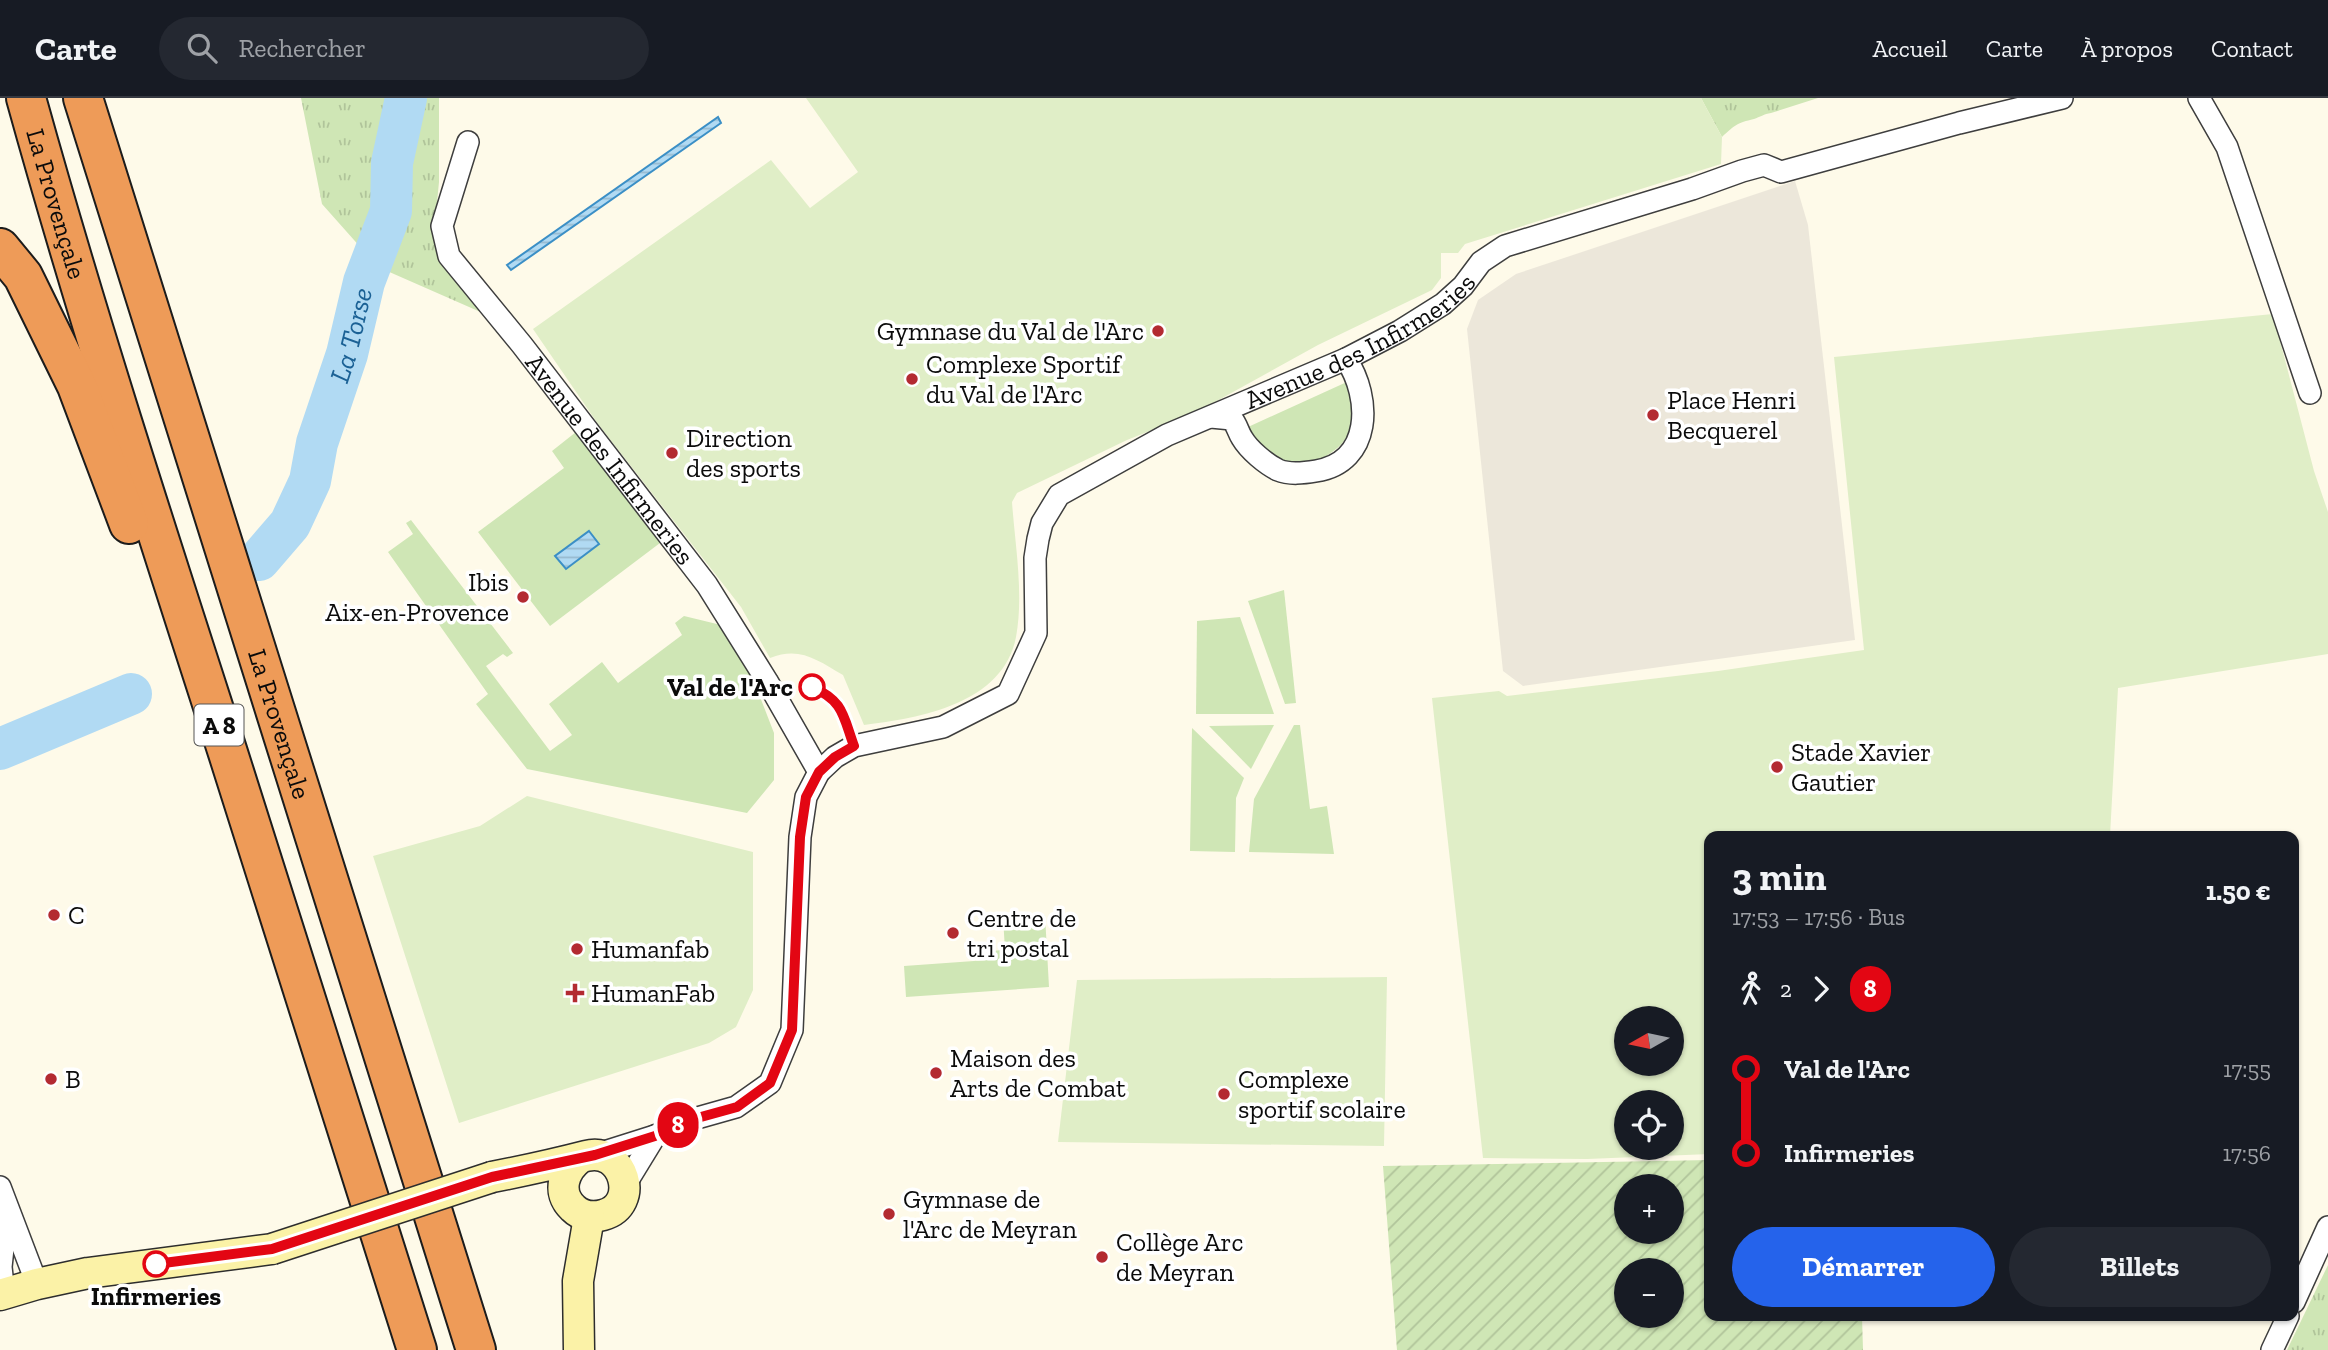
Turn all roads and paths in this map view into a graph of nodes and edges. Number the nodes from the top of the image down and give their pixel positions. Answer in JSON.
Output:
{"nodes":[{"id":1,"x":26,"y":98,"type":"edge"},
{"id":2,"x":83,"y":98,"type":"edge"},
{"id":3,"x":112,"y":98,"type":"edge"},
{"id":4,"x":2062,"y":98,"type":"edge"},
{"id":5,"x":2199,"y":98,"type":"edge"},
{"id":6,"x":468,"y":142,"type":"dead end"},
{"id":7,"x":0,"y":248,"type":"edge"},
{"id":8,"x":1346,"y":359,"type":"junction"},
{"id":9,"x":2311,"y":393,"type":"dead end"},
{"id":10,"x":180,"y":410,"type":"junction"},
{"id":11,"x":1211,"y":417,"type":"junction"},
{"id":12,"x":819,"y":772,"type":"junction"},
{"id":13,"x":308,"y":1002,"type":"junction"},
{"id":14,"x":655,"y":1136,"type":"junction"},
{"id":15,"x":588,"y":1157,"type":"junction"},
{"id":16,"x":522,"y":1172,"type":"junction"},
{"id":17,"x":625,"y":1185,"type":"junction"},
{"id":18,"x":0,"y":1186,"type":"edge"},
{"id":19,"x":563,"y":1187,"type":"junction"},
{"id":20,"x":7,"y":1209,"type":"junction"},
{"id":21,"x":589,"y":1217,"type":"junction"},
{"id":22,"x":2328,"y":1227,"type":"edge"},
{"id":23,"x":37,"y":1284,"type":"junction"},
{"id":24,"x":2299,"y":1291,"type":"edge"},
{"id":25,"x":2,"y":1294,"type":"edge"},
{"id":26,"x":2286,"y":1321,"type":"edge"},
{"id":27,"x":417,"y":1350,"type":"edge"},
{"id":28,"x":476,"y":1350,"type":"edge"},
{"id":29,"x":579,"y":1350,"type":"edge"},
{"id":30,"x":2273,"y":1350,"type":"edge"}],
"edges":[{"from":1,"to":13,"type":"highway","name":"La Provençale","number":"A 8"},
{"from":2,"to":10,"type":"highway","name":"La Provençale","number":"A 8"},
{"from":3,"to":10,"type":"highway"},
{"from":4,"to":8,"type":"street","name":"Avenue des Infirmeries"},
{"from":5,"to":9,"type":"street"},
{"from":6,"to":12,"type":"street","name":"Avenue des Infirmeries"},
{"from":7,"to":13,"type":"highway"},
{"from":8,"to":11,"type":"street","name":"Avenue des Infirmeries"},
{"from":8,"to":11,"type":"street"},
{"from":10,"to":28,"type":"highway","name":"La Provençale","number":"A 8"},
{"from":11,"to":12,"type":"street","name":"Avenue des Infirmeries"},
{"from":12,"to":14,"type":"street","name":"Avenue des Infirmeries"},
{"from":13,"to":27,"type":"highway","name":"La Provençale","number":"A 8"},
{"from":14,"to":15,"type":"street","name":"Avenue des Infirmeries"},
{"from":14,"to":17,"type":"street"},
{"from":15,"to":16,"type":"main road","name":"Avenue des Infirmeries"},
{"from":15,"to":17,"type":"main road"},
{"from":15,"to":19,"type":"main road"},
{"from":16,"to":19,"type":"main road","name":"Avenue des Infirmeries"},
{"from":16,"to":23,"type":"main road","name":"Avenue des Infirmeries","bridge":true},
{"from":17,"to":21,"type":"main road"},
{"from":18,"to":20,"type":"street"},
{"from":19,"to":21,"type":"main road"},
{"from":20,"to":23,"type":"street"},
{"from":20,"to":25,"type":"street"},
{"from":21,"to":29,"type":"main road"},
{"from":22,"to":24,"type":"street"},
{"from":23,"to":25,"type":"main road","name":"Avenue des Infirmeries"},
{"from":26,"to":30,"type":"street"}]}
